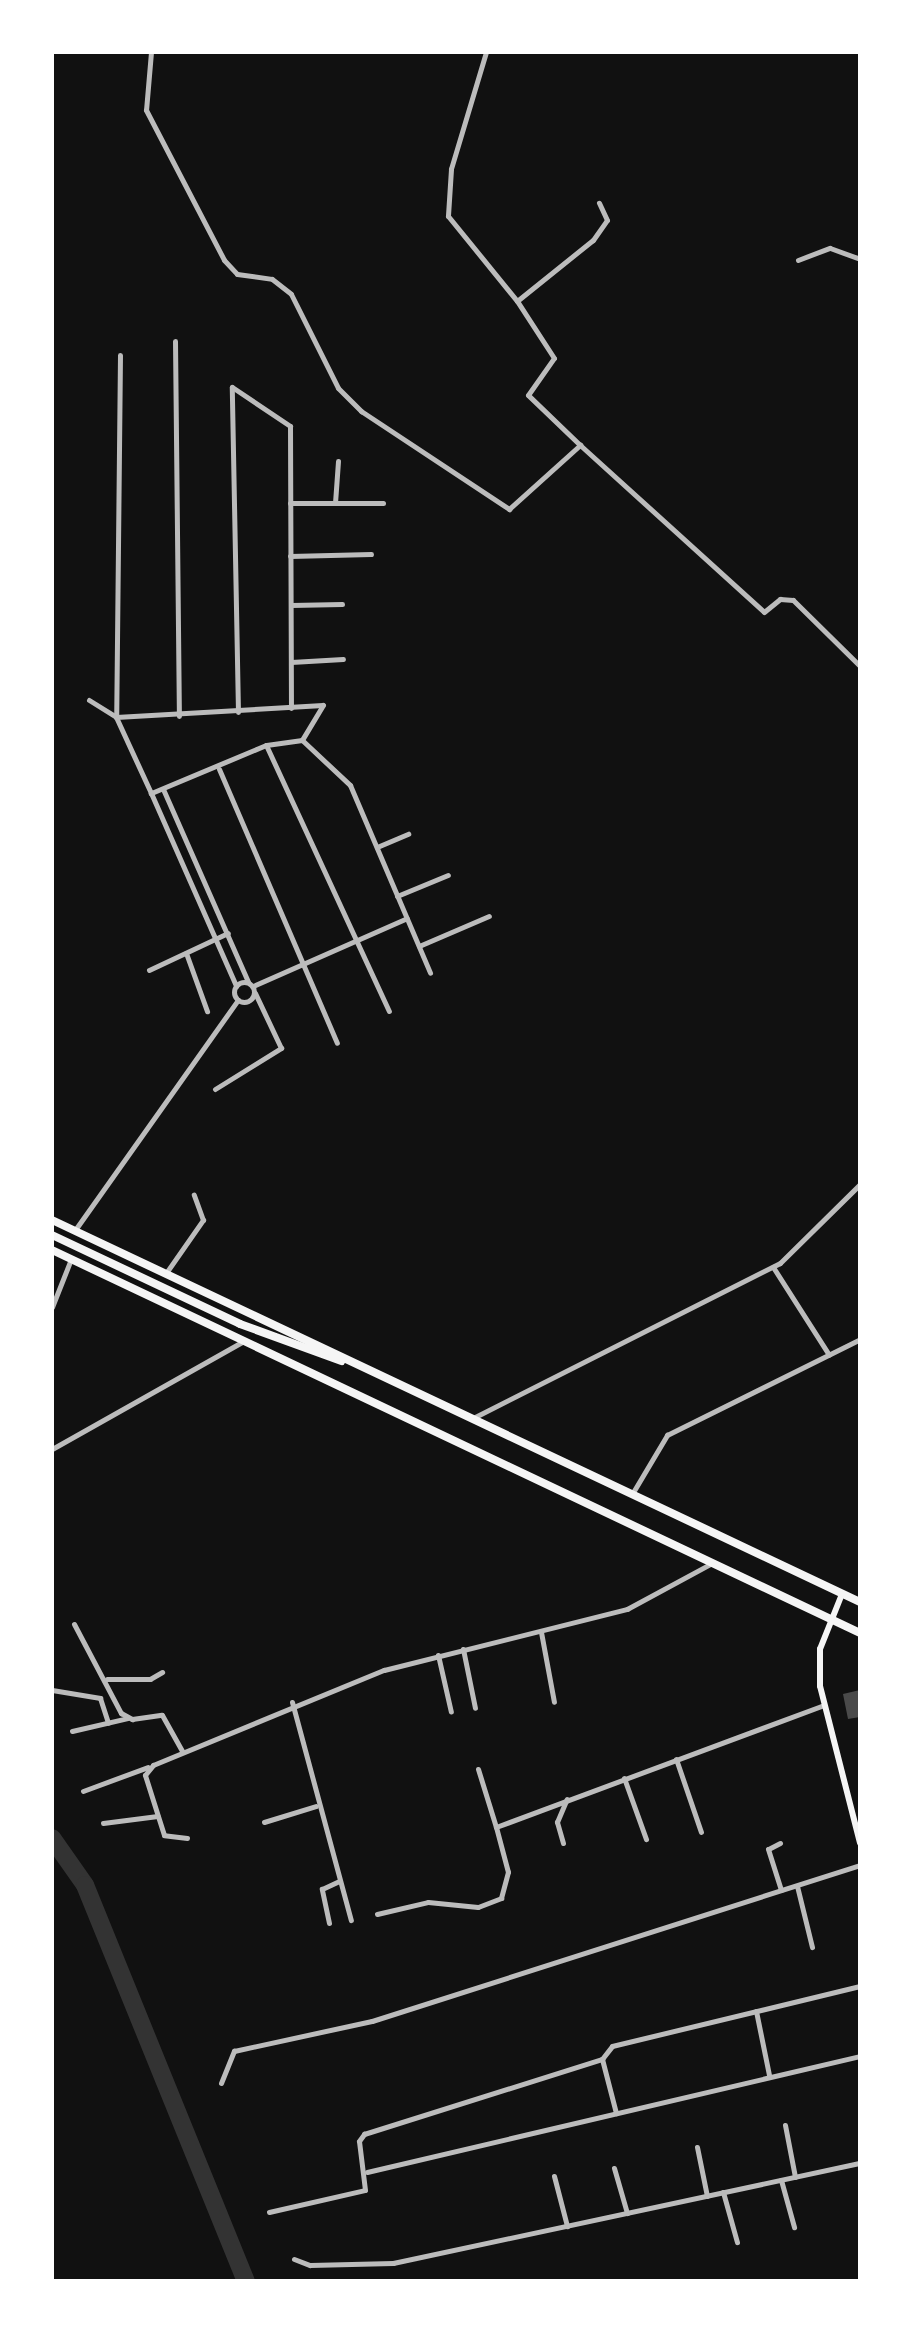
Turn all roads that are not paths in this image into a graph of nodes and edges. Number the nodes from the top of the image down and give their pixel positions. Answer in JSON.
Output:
{"nodes":[{"id":1,"x":151,"y":52,"type":"edge"},
{"id":2,"x":486,"y":52,"type":"edge"},
{"id":3,"x":599,"y":203,"type":"dead end"},
{"id":4,"x":860,"y":259,"type":"edge"},
{"id":5,"x":798,"y":260,"type":"dead end"},
{"id":6,"x":517,"y":301,"type":"junction"},
{"id":7,"x":175,"y":341,"type":"dead end"},
{"id":8,"x":120,"y":355,"type":"dead end"},
{"id":9,"x":580,"y":445,"type":"junction"},
{"id":10,"x":338,"y":461,"type":"dead end"},
{"id":11,"x":290,"y":503,"type":"junction"},
{"id":12,"x":335,"y":503,"type":"junction"},
{"id":13,"x":383,"y":503,"type":"dead end"},
{"id":14,"x":371,"y":554,"type":"dead end"},
{"id":15,"x":290,"y":556,"type":"junction"},
{"id":16,"x":342,"y":604,"type":"dead end"},
{"id":17,"x":291,"y":605,"type":"junction"},
{"id":18,"x":343,"y":659,"type":"dead end"},
{"id":19,"x":291,"y":662,"type":"junction"},
{"id":20,"x":860,"y":666,"type":"edge"},
{"id":21,"x":89,"y":700,"type":"dead end"},
{"id":22,"x":291,"y":708,"type":"junction"},
{"id":23,"x":238,"y":712,"type":"junction"},
{"id":24,"x":179,"y":716,"type":"junction"},
{"id":25,"x":116,"y":717,"type":"junction"},
{"id":26,"x":302,"y":740,"type":"junction"},
{"id":27,"x":266,"y":745,"type":"junction"},
{"id":28,"x":219,"y":769,"type":"junction"},
{"id":29,"x":163,"y":789,"type":"junction"},
{"id":30,"x":151,"y":793,"type":"junction"},
{"id":31,"x":408,"y":834,"type":"dead end"},
{"id":32,"x":377,"y":847,"type":"junction"},
{"id":33,"x":448,"y":875,"type":"dead end"},
{"id":34,"x":397,"y":896,"type":"junction"},
{"id":35,"x":489,"y":916,"type":"dead end"},
{"id":36,"x":407,"y":918,"type":"junction"},
{"id":37,"x":228,"y":933,"type":"junction"},
{"id":38,"x":216,"y":939,"type":"junction"},
{"id":39,"x":358,"y":940,"type":"junction"},
{"id":40,"x":419,"y":946,"type":"junction"},
{"id":41,"x":186,"y":953,"type":"junction"},
{"id":42,"x":304,"y":964,"type":"junction"},
{"id":43,"x":149,"y":970,"type":"dead end"},
{"id":44,"x":430,"y":973,"type":"dead end"},
{"id":45,"x":236,"y":986,"type":"junction"},
{"id":46,"x":252,"y":987,"type":"junction"},
{"id":47,"x":238,"y":1000,"type":"junction"},
{"id":48,"x":207,"y":1011,"type":"dead end"},
{"id":49,"x":389,"y":1011,"type":"dead end"},
{"id":50,"x":337,"y":1043,"type":"dead end"},
{"id":51,"x":215,"y":1089,"type":"dead end"},
{"id":52,"x":860,"y":1184,"type":"edge"},
{"id":53,"x":194,"y":1195,"type":"dead end"},
{"id":54,"x":52,"y":1220,"type":"edge"},
{"id":55,"x":75,"y":1230,"type":"junction"},
{"id":56,"x":52,"y":1235,"type":"edge"},
{"id":57,"x":52,"y":1250,"type":"edge"},
{"id":58,"x":71,"y":1259,"type":"junction"},
{"id":59,"x":773,"y":1267,"type":"junction"},
{"id":60,"x":166,"y":1273,"type":"junction"},
{"id":61,"x":52,"y":1307,"type":"edge"},
{"id":62,"x":860,"y":1339,"type":"edge"},
{"id":63,"x":242,"y":1342,"type":"junction"},
{"id":64,"x":829,"y":1355,"type":"junction"},
{"id":65,"x":376,"y":1374,"type":"junction"},
{"id":66,"x":473,"y":1418,"type":"junction"},
{"id":67,"x":52,"y":1449,"type":"edge"},
{"id":68,"x":632,"y":1494,"type":"junction"},
{"id":69,"x":712,"y":1563,"type":"junction"},
{"id":70,"x":842,"y":1594,"type":"junction"},
{"id":71,"x":860,"y":1602,"type":"edge"},
{"id":72,"x":830,"y":1619,"type":"junction"},
{"id":73,"x":74,"y":1624,"type":"dead end"},
{"id":74,"x":541,"y":1632,"type":"junction"},
{"id":75,"x":860,"y":1633,"type":"edge"},
{"id":76,"x":463,"y":1649,"type":"junction"},
{"id":77,"x":438,"y":1655,"type":"junction"},
{"id":78,"x":162,"y":1672,"type":"dead end"},
{"id":79,"x":107,"y":1679,"type":"junction"},
{"id":80,"x":52,"y":1690,"type":"edge"},
{"id":81,"x":292,"y":1702,"type":"junction"},
{"id":82,"x":554,"y":1702,"type":"dead end"},
{"id":83,"x":824,"y":1705,"type":"junction"},
{"id":84,"x":475,"y":1708,"type":"dead end"},
{"id":85,"x":451,"y":1712,"type":"dead end"},
{"id":86,"x":128,"y":1718,"type":"junction"},
{"id":87,"x":108,"y":1723,"type":"junction"},
{"id":88,"x":72,"y":1731,"type":"dead end"},
{"id":89,"x":182,"y":1751,"type":"junction"},
{"id":90,"x":676,"y":1759,"type":"junction"},
{"id":91,"x":150,"y":1767,"type":"junction"},
{"id":92,"x":478,"y":1769,"type":"dead end"},
{"id":93,"x":624,"y":1778,"type":"junction"},
{"id":94,"x":83,"y":1791,"type":"dead end"},
{"id":95,"x":567,"y":1799,"type":"junction"},
{"id":96,"x":316,"y":1806,"type":"junction"},
{"id":97,"x":158,"y":1816,"type":"junction"},
{"id":98,"x":264,"y":1822,"type":"dead end"},
{"id":99,"x":103,"y":1823,"type":"dead end"},
{"id":100,"x":496,"y":1827,"type":"junction"},
{"id":101,"x":701,"y":1832,"type":"dead end"},
{"id":102,"x":187,"y":1838,"type":"dead end"},
{"id":103,"x":646,"y":1839,"type":"dead end"},
{"id":104,"x":563,"y":1843,"type":"dead end"},
{"id":105,"x":780,"y":1843,"type":"dead end"},
{"id":106,"x":860,"y":1843,"type":"edge"},
{"id":107,"x":860,"y":1865,"type":"edge"},
{"id":108,"x":339,"y":1881,"type":"junction"},
{"id":109,"x":797,"y":1886,"type":"junction"},
{"id":110,"x":781,"y":1890,"type":"junction"},
{"id":111,"x":377,"y":1914,"type":"dead end"},
{"id":112,"x":351,"y":1920,"type":"dead end"},
{"id":113,"x":329,"y":1923,"type":"dead end"},
{"id":114,"x":812,"y":1947,"type":"dead end"},
{"id":115,"x":860,"y":1986,"type":"edge"},
{"id":116,"x":756,"y":2011,"type":"junction"},
{"id":117,"x":860,"y":2056,"type":"edge"},
{"id":118,"x":602,"y":2059,"type":"junction"},
{"id":119,"x":769,"y":2075,"type":"junction"},
{"id":120,"x":221,"y":2083,"type":"dead end"},
{"id":121,"x":616,"y":2113,"type":"junction"},
{"id":122,"x":785,"y":2125,"type":"dead end"},
{"id":123,"x":697,"y":2147,"type":"dead end"},
{"id":124,"x":860,"y":2163,"type":"edge"},
{"id":125,"x":614,"y":2168,"type":"dead end"},
{"id":126,"x":367,"y":2172,"type":"junction"},
{"id":127,"x":554,"y":2176,"type":"dead end"},
{"id":128,"x":795,"y":2177,"type":"junction"},
{"id":129,"x":781,"y":2180,"type":"junction"},
{"id":130,"x":723,"y":2192,"type":"junction"},
{"id":131,"x":707,"y":2196,"type":"junction"},
{"id":132,"x":269,"y":2212,"type":"dead end"},
{"id":133,"x":627,"y":2213,"type":"junction"},
{"id":134,"x":567,"y":2226,"type":"junction"},
{"id":135,"x":794,"y":2227,"type":"dead end"},
{"id":136,"x":737,"y":2242,"type":"dead end"},
{"id":137,"x":294,"y":2259,"type":"dead end"}],
"edges":[{"from":1,"to":9,"type":"street"},
{"from":2,"to":6,"type":"street"},
{"from":3,"to":6,"type":"street"},
{"from":4,"to":5,"type":"street"},
{"from":6,"to":9,"type":"street"},
{"from":7,"to":24,"type":"street"},
{"from":8,"to":25,"type":"street"},
{"from":9,"to":20,"type":"street"},
{"from":10,"to":12,"type":"street"},
{"from":11,"to":12,"type":"street"},
{"from":11,"to":15,"type":"street"},
{"from":11,"to":23,"type":"street"},
{"from":12,"to":13,"type":"street"},
{"from":14,"to":15,"type":"street"},
{"from":15,"to":17,"type":"street"},
{"from":16,"to":17,"type":"street"},
{"from":17,"to":19,"type":"street"},
{"from":18,"to":19,"type":"street"},
{"from":19,"to":22,"type":"street"},
{"from":21,"to":25,"type":"street"},
{"from":22,"to":23,"type":"street"},
{"from":22,"to":26,"type":"street"},
{"from":23,"to":24,"type":"street"},
{"from":24,"to":25,"type":"street"},
{"from":25,"to":30,"type":"street"},
{"from":26,"to":27,"type":"street"},
{"from":26,"to":32,"type":"street"},
{"from":27,"to":28,"type":"street"},
{"from":27,"to":39,"type":"street"},
{"from":28,"to":29,"type":"street"},
{"from":28,"to":42,"type":"street"},
{"from":29,"to":30,"type":"street"},
{"from":29,"to":37,"type":"street"},
{"from":30,"to":38,"type":"street"},
{"from":31,"to":32,"type":"street"},
{"from":32,"to":34,"type":"street"},
{"from":33,"to":34,"type":"street"},
{"from":34,"to":36,"type":"street"},
{"from":35,"to":40,"type":"street"},
{"from":36,"to":39,"type":"street"},
{"from":36,"to":40,"type":"street"},
{"from":37,"to":38,"type":"street"},
{"from":37,"to":46,"type":"street"},
{"from":38,"to":41,"type":"street"},
{"from":38,"to":45,"type":"street"},
{"from":39,"to":42,"type":"street"},
{"from":39,"to":49,"type":"street"},
{"from":40,"to":44,"type":"street"},
{"from":41,"to":43,"type":"street"},
{"from":41,"to":48,"type":"street"},
{"from":42,"to":46,"type":"street"},
{"from":42,"to":50,"type":"street"},
{"from":45,"to":46,"type":"street"},
{"from":45,"to":47,"type":"street"},
{"from":46,"to":47,"type":"street"},
{"from":46,"to":51,"type":"street"},
{"from":47,"to":55,"type":"street"},
{"from":52,"to":59,"type":"street"},
{"from":53,"to":60,"type":"street"},
{"from":54,"to":55,"type":"highway"},
{"from":55,"to":60,"type":"highway"},
{"from":56,"to":65,"type":"highway"},
{"from":57,"to":58,"type":"highway"},
{"from":58,"to":61,"type":"street"},
{"from":58,"to":63,"type":"highway"},
{"from":59,"to":64,"type":"street"},
{"from":59,"to":66,"type":"street"},
{"from":60,"to":65,"type":"highway"},
{"from":62,"to":64,"type":"street"},
{"from":63,"to":67,"type":"street"},
{"from":63,"to":69,"type":"highway"},
{"from":64,"to":68,"type":"street"},
{"from":65,"to":66,"type":"highway"},
{"from":66,"to":68,"type":"highway"},
{"from":68,"to":70,"type":"highway"},
{"from":69,"to":72,"type":"highway"},
{"from":69,"to":74,"type":"street"},
{"from":70,"to":71,"type":"highway"},
{"from":70,"to":72,"type":"main road"},
{"from":72,"to":75,"type":"highway"},
{"from":72,"to":83,"type":"main road"},
{"from":73,"to":79,"type":"street"},
{"from":74,"to":76,"type":"street"},
{"from":74,"to":82,"type":"street"},
{"from":76,"to":77,"type":"street"},
{"from":76,"to":84,"type":"street"},
{"from":77,"to":81,"type":"street"},
{"from":77,"to":85,"type":"street"},
{"from":78,"to":79,"type":"street"},
{"from":79,"to":86,"type":"street"},
{"from":80,"to":87,"type":"street"},
{"from":81,"to":89,"type":"street"},
{"from":81,"to":96,"type":"street"},
{"from":83,"to":90,"type":"street"},
{"from":83,"to":106,"type":"main road"},
{"from":86,"to":87,"type":"street"},
{"from":86,"to":89,"type":"street"},
{"from":87,"to":88,"type":"street"},
{"from":89,"to":91,"type":"street"},
{"from":90,"to":93,"type":"street"},
{"from":90,"to":101,"type":"street"},
{"from":91,"to":94,"type":"street"},
{"from":91,"to":97,"type":"street"},
{"from":92,"to":100,"type":"street"},
{"from":93,"to":95,"type":"street"},
{"from":93,"to":103,"type":"street"},
{"from":95,"to":100,"type":"street"},
{"from":95,"to":104,"type":"street"},
{"from":96,"to":98,"type":"street"},
{"from":96,"to":108,"type":"street"},
{"from":97,"to":99,"type":"street"},
{"from":97,"to":102,"type":"street"},
{"from":100,"to":111,"type":"street"},
{"from":105,"to":110,"type":"street"},
{"from":107,"to":109,"type":"street"},
{"from":108,"to":112,"type":"street"},
{"from":108,"to":113,"type":"street"},
{"from":109,"to":110,"type":"street"},
{"from":109,"to":114,"type":"street"},
{"from":110,"to":120,"type":"street"},
{"from":115,"to":116,"type":"street"},
{"from":116,"to":118,"type":"street"},
{"from":116,"to":119,"type":"street"},
{"from":117,"to":119,"type":"street"},
{"from":118,"to":121,"type":"street"},
{"from":118,"to":126,"type":"street"},
{"from":119,"to":121,"type":"street"},
{"from":121,"to":126,"type":"street"},
{"from":122,"to":128,"type":"street"},
{"from":123,"to":131,"type":"street"},
{"from":124,"to":128,"type":"street"},
{"from":125,"to":133,"type":"street"},
{"from":126,"to":132,"type":"street"},
{"from":127,"to":134,"type":"street"},
{"from":128,"to":129,"type":"street"},
{"from":129,"to":130,"type":"street"},
{"from":129,"to":135,"type":"street"},
{"from":130,"to":131,"type":"street"},
{"from":130,"to":136,"type":"street"},
{"from":131,"to":133,"type":"street"},
{"from":133,"to":134,"type":"street"},
{"from":134,"to":137,"type":"street"}]}
